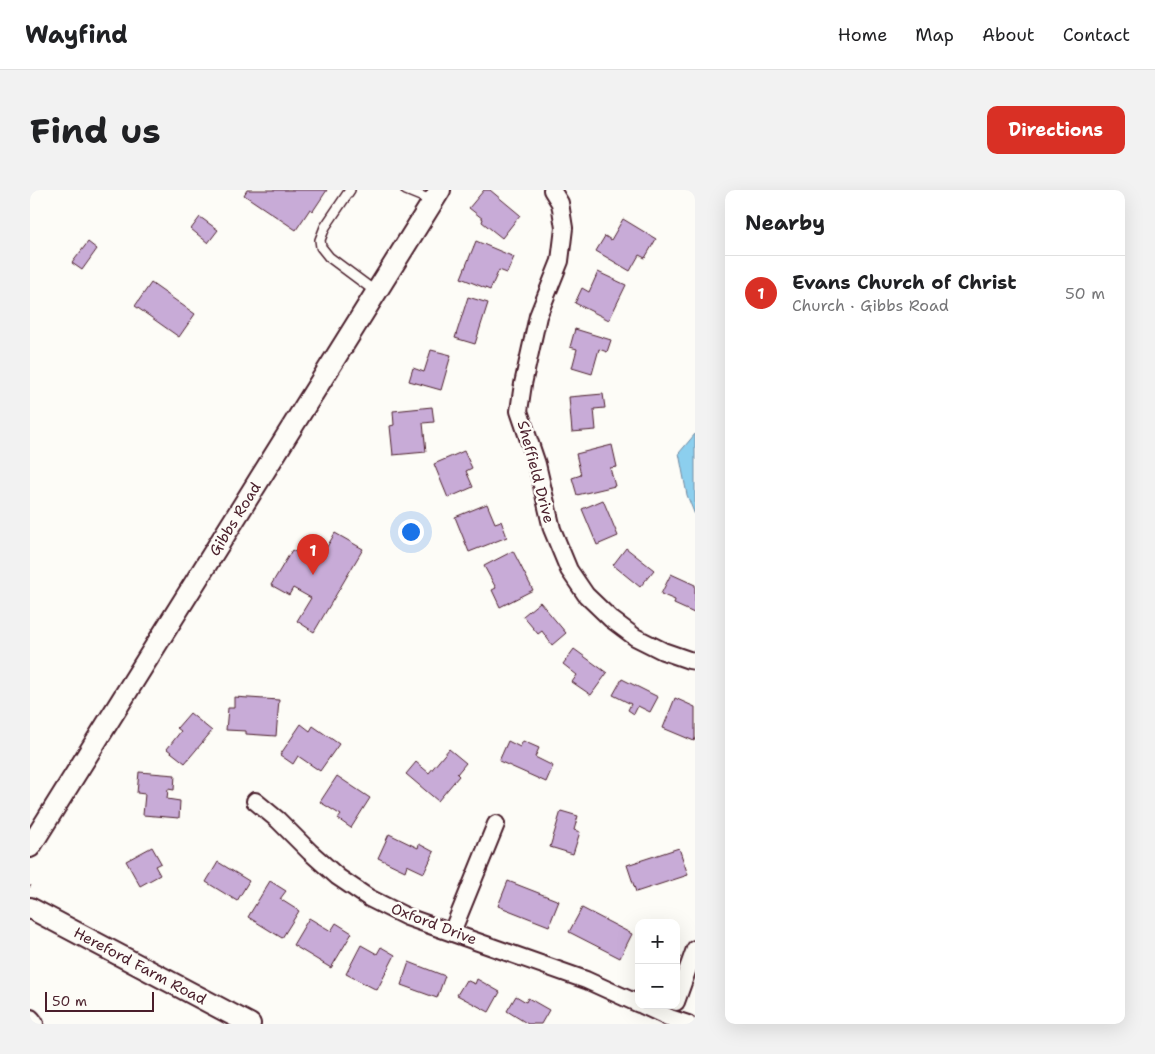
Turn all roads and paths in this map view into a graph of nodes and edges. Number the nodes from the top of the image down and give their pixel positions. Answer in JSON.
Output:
{"nodes":[{"id":1,"x":350,"y":190,"type":"edge"},
{"id":2,"x":406,"y":190,"type":"edge"},
{"id":3,"x":552,"y":190,"type":"edge"},
{"id":4,"x":436,"y":196,"type":"edge"},
{"id":5,"x":376,"y":292,"type":"junction"},
{"id":6,"x":695,"y":661,"type":"edge"},
{"id":7,"x":255,"y":800,"type":"dead end"},
{"id":8,"x":496,"y":824,"type":"dead end"},
{"id":9,"x":30,"y":847,"type":"edge"},
{"id":10,"x":30,"y":908,"type":"edge"},
{"id":11,"x":452,"y":932,"type":"junction"},
{"id":12,"x":695,"y":949,"type":"edge"},
{"id":13,"x":680,"y":991,"type":"edge"},
{"id":14,"x":635,"y":1003,"type":"edge"},
{"id":15,"x":651,"y":1009,"type":"edge"},
{"id":16,"x":671,"y":1016,"type":"edge"},
{"id":17,"x":30,"y":1020,"type":"edge"},
{"id":18,"x":33,"y":1024,"type":"edge"},
{"id":19,"x":250,"y":1024,"type":"edge"},
{"id":20,"x":688,"y":1024,"type":"edge"}],
"edges":[{"from":1,"to":5,"type":"lane"},
{"from":2,"to":4,"type":"lane"},
{"from":3,"to":6,"type":"street","name":"Sheffield Drive"},
{"from":4,"to":5,"type":"street","name":"Gibbs Road"},
{"from":5,"to":9,"type":"street","name":"Gibbs Road"},
{"from":7,"to":11,"type":"street","name":"Oxford Drive"},
{"from":8,"to":11,"type":"street"},
{"from":10,"to":19,"type":"street","name":"Hereford Farm Road"},
{"from":11,"to":14,"type":"street","name":"Oxford Drive"},
{"from":12,"to":13,"type":"street"},
{"from":15,"to":16,"type":"street","name":"Oxford Drive"},
{"from":16,"to":20,"type":"street","name":"Oxford Drive"},
{"from":17,"to":18,"type":"street"}]}
